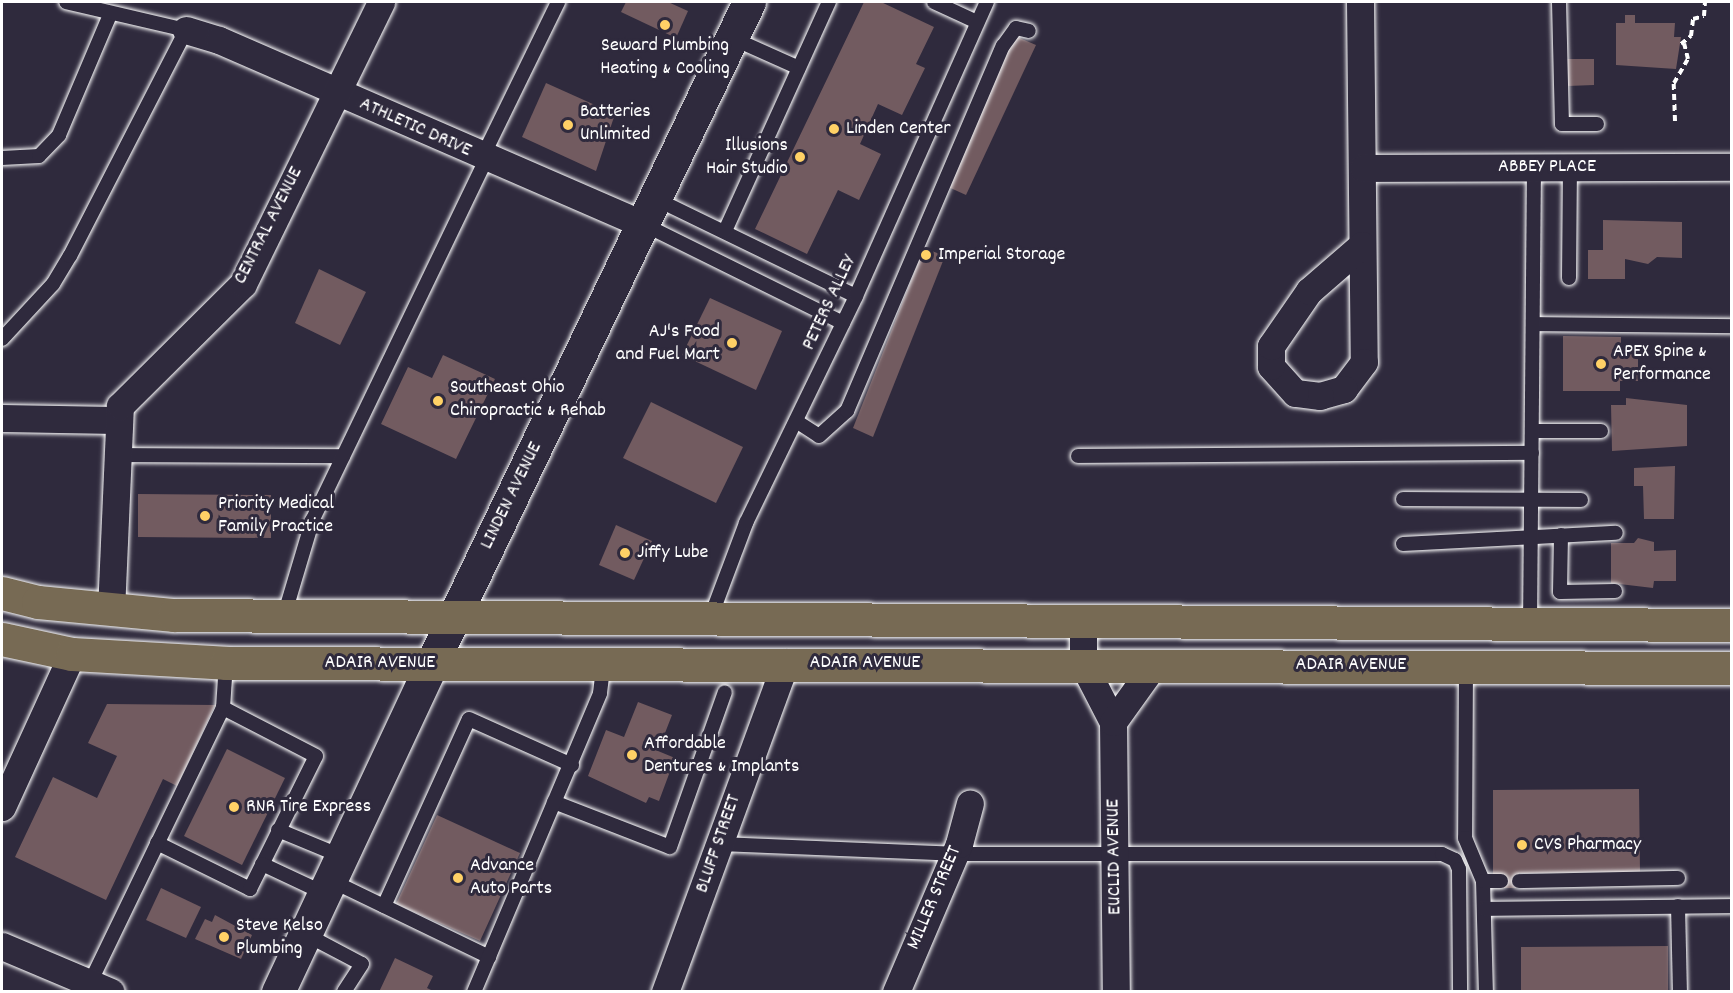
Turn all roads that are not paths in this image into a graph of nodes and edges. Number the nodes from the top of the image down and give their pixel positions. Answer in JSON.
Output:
{"nodes":[{"id":1,"x":66,"y":2,"type":"edge"},
{"id":2,"x":381,"y":2,"type":"edge"},
{"id":3,"x":558,"y":2,"type":"edge"},
{"id":4,"x":749,"y":2,"type":"edge"},
{"id":5,"x":829,"y":2,"type":"edge"},
{"id":6,"x":934,"y":2,"type":"edge"},
{"id":7,"x":987,"y":2,"type":"edge"},
{"id":8,"x":1360,"y":2,"type":"edge"},
{"id":9,"x":1560,"y":2,"type":"edge"},
{"id":10,"x":110,"y":15,"type":"junction"},
{"id":11,"x":977,"y":22,"type":"junction"},
{"id":12,"x":186,"y":30,"type":"junction"},
{"id":13,"x":1029,"y":31,"type":"dead end"},
{"id":14,"x":732,"y":38,"type":"junction"},
{"id":15,"x":799,"y":68,"type":"junction"},
{"id":16,"x":336,"y":93,"type":"junction"},
{"id":17,"x":1597,"y":124,"type":"dead end"},
{"id":18,"x":2,"y":158,"type":"edge"},
{"id":19,"x":484,"y":158,"type":"junction"},
{"id":20,"x":1534,"y":167,"type":"junction"},
{"id":21,"x":1570,"y":167,"type":"junction"},
{"id":22,"x":1731,"y":167,"type":"edge"},
{"id":23,"x":1363,"y":168,"type":"junction"},
{"id":24,"x":650,"y":212,"type":"junction"},
{"id":25,"x":725,"y":231,"type":"junction"},
{"id":26,"x":1362,"y":245,"type":"junction"},
{"id":27,"x":1569,"y":278,"type":"dead end"},
{"id":28,"x":856,"y":296,"type":"junction"},
{"id":29,"x":843,"y":323,"type":"junction"},
{"id":30,"x":1533,"y":324,"type":"junction"},
{"id":31,"x":1731,"y":326,"type":"edge"},
{"id":32,"x":2,"y":339,"type":"edge"},
{"id":33,"x":2,"y":418,"type":"edge"},
{"id":34,"x":115,"y":420,"type":"junction"},
{"id":35,"x":796,"y":421,"type":"junction"},
{"id":36,"x":1532,"y":431,"type":"junction"},
{"id":37,"x":1601,"y":431,"type":"dead end"},
{"id":38,"x":1532,"y":453,"type":"junction"},
{"id":39,"x":115,"y":455,"type":"junction"},
{"id":40,"x":343,"y":456,"type":"junction"},
{"id":41,"x":1078,"y":456,"type":"dead end"},
{"id":42,"x":1403,"y":499,"type":"dead end"},
{"id":43,"x":1531,"y":500,"type":"junction"},
{"id":44,"x":1581,"y":500,"type":"dead end"},
{"id":45,"x":1616,"y":533,"type":"dead end"},
{"id":46,"x":1561,"y":535,"type":"junction"},
{"id":47,"x":1531,"y":537,"type":"junction"},
{"id":48,"x":1403,"y":544,"type":"dead end"},
{"id":49,"x":1615,"y":591,"type":"dead end"},
{"id":50,"x":2,"y":593,"type":"edge"},
{"id":51,"x":111,"y":611,"type":"junction"},
{"id":52,"x":284,"y":616,"type":"junction"},
{"id":53,"x":452,"y":619,"type":"junction"},
{"id":54,"x":1083,"y":620,"type":"junction"},
{"id":55,"x":709,"y":621,"type":"junction"},
{"id":56,"x":1731,"y":625,"type":"edge"},
{"id":57,"x":1530,"y":626,"type":"junction"},
{"id":58,"x":2,"y":639,"type":"edge"},
{"id":59,"x":72,"y":654,"type":"junction"},
{"id":60,"x":605,"y":661,"type":"junction"},
{"id":61,"x":786,"y":662,"type":"junction"},
{"id":62,"x":226,"y":663,"type":"junction"},
{"id":63,"x":432,"y":663,"type":"junction"},
{"id":64,"x":1083,"y":664,"type":"junction"},
{"id":65,"x":1154,"y":664,"type":"junction"},
{"id":66,"x":1466,"y":666,"type":"junction"},
{"id":67,"x":1731,"y":668,"type":"edge"},
{"id":68,"x":725,"y":692,"type":"dead end"},
{"id":69,"x":223,"y":708,"type":"junction"},
{"id":70,"x":1113,"y":722,"type":"junction"},
{"id":71,"x":572,"y":765,"type":"junction"},
{"id":72,"x":554,"y":802,"type":"junction"},
{"id":73,"x":970,"y":803,"type":"dead end"},
{"id":74,"x":2,"y":807,"type":"edge"},
{"id":75,"x":278,"y":830,"type":"junction"},
{"id":76,"x":157,"y":843,"type":"junction"},
{"id":77,"x":720,"y":844,"type":"junction"},
{"id":78,"x":954,"y":854,"type":"junction"},
{"id":79,"x":1115,"y":855,"type":"junction"},
{"id":80,"x":262,"y":864,"type":"junction"},
{"id":81,"x":332,"y":876,"type":"junction"},
{"id":82,"x":1678,"y":879,"type":"dead end"},
{"id":83,"x":1483,"y":881,"type":"junction"},
{"id":84,"x":1501,"y":881,"type":"dead end"},
{"id":85,"x":1519,"y":881,"type":"dead end"},
{"id":86,"x":384,"y":906,"type":"junction"},
{"id":87,"x":1678,"y":906,"type":"junction"},
{"id":88,"x":1731,"y":906,"type":"edge"},
{"id":89,"x":1484,"y":909,"type":"junction"},
{"id":90,"x":305,"y":934,"type":"junction"},
{"id":91,"x":2,"y":946,"type":"edge"},
{"id":92,"x":489,"y":957,"type":"junction"},
{"id":93,"x":95,"y":990,"type":"edge"},
{"id":94,"x":278,"y":992,"type":"edge"},
{"id":95,"x":344,"y":992,"type":"edge"},
{"id":96,"x":474,"y":992,"type":"edge"},
{"id":97,"x":665,"y":992,"type":"edge"},
{"id":98,"x":896,"y":992,"type":"edge"},
{"id":99,"x":1116,"y":992,"type":"edge"},
{"id":100,"x":1460,"y":992,"type":"edge"},
{"id":101,"x":1486,"y":992,"type":"edge"},
{"id":102,"x":1680,"y":992,"type":"edge"}],
"edges":[{"from":1,"to":10,"type":"lane"},
{"from":2,"to":16,"type":"street","name":"CENTRAL AVENUE"},
{"from":3,"to":19,"type":"lane"},
{"from":4,"to":14,"type":"main road","name":"LINDEN AVENUE"},
{"from":5,"to":15,"type":"lane"},
{"from":6,"to":11,"type":"lane"},
{"from":7,"to":11,"type":"lane","name":"PETERS ALLEY"},
{"from":8,"to":23,"type":"street"},
{"from":9,"to":17,"type":"lane"},
{"from":10,"to":12,"type":"lane"},
{"from":10,"to":18,"type":"lane"},
{"from":11,"to":28,"type":"lane","name":"PETERS ALLEY"},
{"from":12,"to":16,"type":"street","name":"ATHLETIC DRIVE"},
{"from":12,"to":32,"type":"lane"},
{"from":13,"to":35,"type":"lane"},
{"from":14,"to":15,"type":"lane"},
{"from":14,"to":24,"type":"main road","name":"LINDEN AVENUE"},
{"from":15,"to":25,"type":"lane"},
{"from":16,"to":19,"type":"street","name":"ATHLETIC DRIVE"},
{"from":16,"to":34,"type":"street","name":"CENTRAL AVENUE"},
{"from":19,"to":24,"type":"street","name":"ATHLETIC DRIVE"},
{"from":19,"to":40,"type":"lane"},
{"from":20,"to":21,"type":"street","name":"ABBEY PLACE"},
{"from":20,"to":23,"type":"street","name":"ABBEY PLACE"},
{"from":20,"to":30,"type":"lane"},
{"from":21,"to":22,"type":"street","name":"ABBEY PLACE"},
{"from":21,"to":27,"type":"lane"},
{"from":23,"to":26,"type":"street"},
{"from":24,"to":25,"type":"lane"},
{"from":24,"to":29,"type":"lane"},
{"from":24,"to":53,"type":"main road","name":"LINDEN AVENUE"},
{"from":25,"to":28,"type":"lane"},
{"from":26,"to":26,"type":"street"},
{"from":28,"to":29,"type":"lane","name":"PETERS ALLEY"},
{"from":29,"to":35,"type":"lane","name":"PETERS ALLEY"},
{"from":30,"to":31,"type":"lane"},
{"from":30,"to":36,"type":"lane"},
{"from":33,"to":34,"type":"street"},
{"from":34,"to":39,"type":"street"},
{"from":35,"to":55,"type":"lane","name":"PETERS ALLEY"},
{"from":36,"to":37,"type":"lane"},
{"from":36,"to":38,"type":"lane"},
{"from":38,"to":41,"type":"lane"},
{"from":38,"to":43,"type":"lane"},
{"from":39,"to":40,"type":"lane"},
{"from":39,"to":51,"type":"street"},
{"from":40,"to":52,"type":"lane"},
{"from":42,"to":43,"type":"lane"},
{"from":43,"to":44,"type":"lane"},
{"from":43,"to":47,"type":"lane"},
{"from":45,"to":46,"type":"lane"},
{"from":46,"to":47,"type":"lane"},
{"from":46,"to":49,"type":"lane"},
{"from":47,"to":48,"type":"lane"},
{"from":47,"to":57,"type":"lane"},
{"from":50,"to":51,"type":"main road","name":"ADAIR AVENUE"},
{"from":51,"to":52,"type":"main road","name":"ADAIR AVENUE"},
{"from":52,"to":53,"type":"main road","name":"ADAIR AVENUE"},
{"from":53,"to":55,"type":"main road","name":"ADAIR AVENUE"},
{"from":53,"to":63,"type":"main road","name":"LINDEN AVENUE"},
{"from":54,"to":55,"type":"main road","name":"ADAIR AVENUE"},
{"from":54,"to":57,"type":"main road","name":"ADAIR AVENUE"},
{"from":54,"to":64,"type":"street","name":"EUCLID AVENUE"},
{"from":56,"to":57,"type":"main road","name":"ADAIR AVENUE"},
{"from":58,"to":59,"type":"main road","name":"ADAIR AVENUE"},
{"from":59,"to":62,"type":"main road","name":"ADAIR AVENUE"},
{"from":59,"to":74,"type":"street"},
{"from":60,"to":61,"type":"main road","name":"ADAIR AVENUE"},
{"from":60,"to":63,"type":"main road","name":"ADAIR AVENUE"},
{"from":60,"to":71,"type":"lane"},
{"from":61,"to":64,"type":"main road","name":"ADAIR AVENUE"},
{"from":61,"to":77,"type":"street","name":"BLUFF STREET"},
{"from":62,"to":63,"type":"main road","name":"ADAIR AVENUE"},
{"from":62,"to":69,"type":"lane"},
{"from":63,"to":81,"type":"main road","name":"LINDEN AVENUE"},
{"from":64,"to":65,"type":"main road","name":"ADAIR AVENUE"},
{"from":64,"to":70,"type":"street","name":"EUCLID AVENUE"},
{"from":65,"to":66,"type":"main road","name":"ADAIR AVENUE"},
{"from":65,"to":70,"type":"street"},
{"from":66,"to":67,"type":"main road","name":"ADAIR AVENUE"},
{"from":66,"to":83,"type":"lane"},
{"from":68,"to":72,"type":"lane"},
{"from":69,"to":75,"type":"lane"},
{"from":69,"to":76,"type":"lane"},
{"from":70,"to":79,"type":"street","name":"EUCLID AVENUE"},
{"from":71,"to":72,"type":"lane"},
{"from":71,"to":86,"type":"lane"},
{"from":72,"to":92,"type":"lane"},
{"from":73,"to":78,"type":"street","name":"MILLER STREET"},
{"from":75,"to":80,"type":"lane"},
{"from":75,"to":81,"type":"lane"},
{"from":76,"to":80,"type":"lane"},
{"from":76,"to":93,"type":"lane"},
{"from":77,"to":78,"type":"lane"},
{"from":77,"to":97,"type":"street","name":"BLUFF STREET"},
{"from":78,"to":79,"type":"lane"},
{"from":78,"to":98,"type":"street","name":"MILLER STREET"},
{"from":79,"to":99,"type":"street","name":"EUCLID AVENUE"},
{"from":79,"to":100,"type":"lane"},
{"from":80,"to":81,"type":"lane"},
{"from":81,"to":86,"type":"lane"},
{"from":81,"to":90,"type":"main road","name":"LINDEN AVENUE"},
{"from":82,"to":85,"type":"lane"},
{"from":83,"to":84,"type":"lane"},
{"from":83,"to":89,"type":"lane"},
{"from":86,"to":92,"type":"lane"},
{"from":87,"to":88,"type":"lane"},
{"from":87,"to":89,"type":"lane"},
{"from":87,"to":102,"type":"lane"},
{"from":89,"to":101,"type":"lane"},
{"from":90,"to":94,"type":"main road","name":"LINDEN AVENUE"},
{"from":90,"to":95,"type":"lane"},
{"from":91,"to":93,"type":"street"},
{"from":92,"to":96,"type":"lane"}]}
